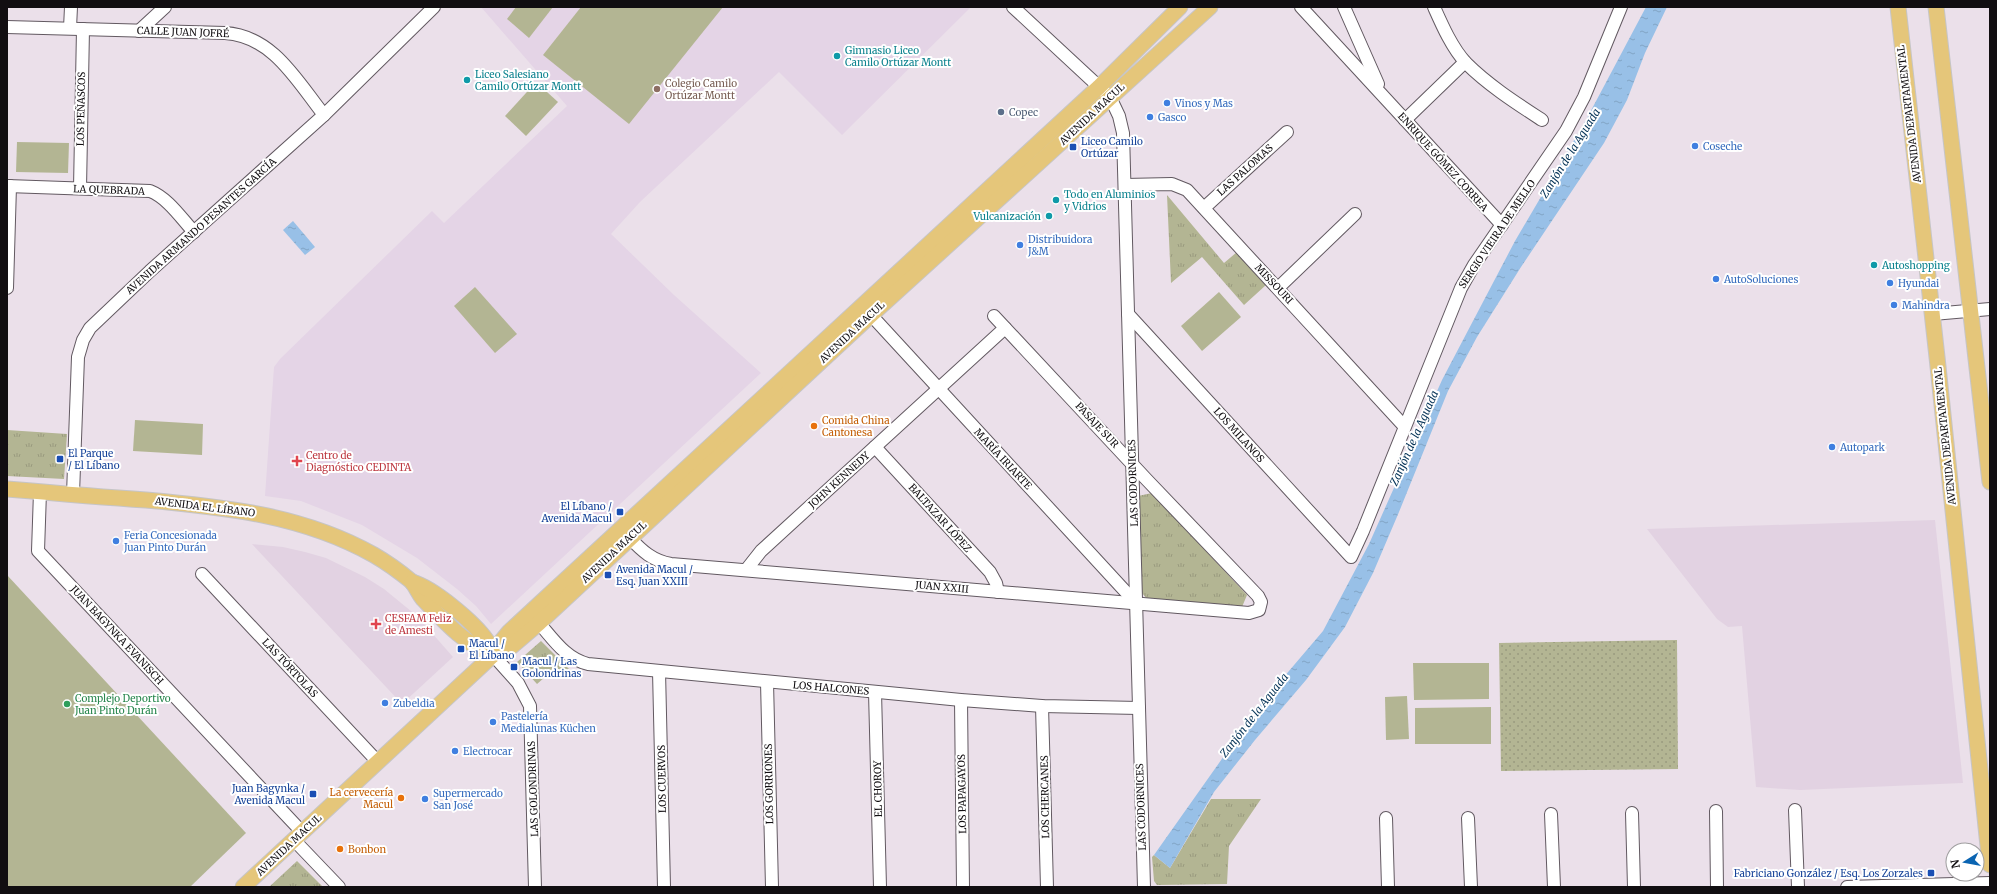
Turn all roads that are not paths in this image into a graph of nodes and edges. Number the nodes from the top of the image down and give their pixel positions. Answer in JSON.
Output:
{"nodes":[{"id":1,"x":71,"y":7,"type":"edge"},
{"id":2,"x":165,"y":7,"type":"edge"},
{"id":3,"x":1013,"y":7,"type":"edge"},
{"id":4,"x":1180,"y":7,"type":"edge"},
{"id":5,"x":1210,"y":7,"type":"edge"},
{"id":6,"x":1301,"y":7,"type":"edge"},
{"id":7,"x":1344,"y":7,"type":"edge"},
{"id":8,"x":1434,"y":7,"type":"edge"},
{"id":9,"x":1621,"y":7,"type":"edge"},
{"id":10,"x":1898,"y":7,"type":"edge"},
{"id":11,"x":1936,"y":7,"type":"edge"},
{"id":12,"x":428,"y":9,"type":"edge"},
{"id":13,"x":7,"y":27,"type":"edge"},
{"id":14,"x":70,"y":28,"type":"junction"},
{"id":15,"x":83,"y":29,"type":"junction"},
{"id":16,"x":139,"y":31,"type":"junction"},
{"id":17,"x":1465,"y":62,"type":"junction"},
{"id":18,"x":1099,"y":87,"type":"junction"},
{"id":19,"x":1110,"y":97,"type":"junction"},
{"id":20,"x":1385,"y":98,"type":"junction"},
{"id":21,"x":324,"y":115,"type":"junction"},
{"id":22,"x":1405,"y":120,"type":"junction"},
{"id":23,"x":1542,"y":120,"type":"dead end"},
{"id":24,"x":1287,"y":132,"type":"dead end"},
{"id":25,"x":1125,"y":185,"type":"junction"},
{"id":26,"x":8,"y":186,"type":"edge"},
{"id":27,"x":80,"y":188,"type":"junction"},
{"id":28,"x":1204,"y":208,"type":"junction"},
{"id":29,"x":1355,"y":214,"type":"dead end"},
{"id":30,"x":1502,"y":225,"type":"junction"},
{"id":31,"x":194,"y":232,"type":"junction"},
{"id":32,"x":7,"y":288,"type":"edge"},
{"id":33,"x":1278,"y":288,"type":"junction"},
{"id":34,"x":1990,"y":309,"type":"edge"},
{"id":35,"x":1972,"y":311,"type":"junction"},
{"id":36,"x":1128,"y":314,"type":"junction"},
{"id":37,"x":1933,"y":314,"type":"junction"},
{"id":38,"x":871,"y":315,"type":"junction"},
{"id":39,"x":994,"y":316,"type":"dead end"},
{"id":40,"x":1005,"y":328,"type":"junction"},
{"id":41,"x":939,"y":389,"type":"junction"},
{"id":42,"x":1404,"y":426,"type":"junction"},
{"id":43,"x":875,"y":447,"type":"junction"},
{"id":44,"x":1132,"y":464,"type":"junction"},
{"id":45,"x":1990,"y":482,"type":"edge"},
{"id":46,"x":7,"y":489,"type":"edge"},
{"id":47,"x":40,"y":492,"type":"junction"},
{"id":48,"x":73,"y":494,"type":"junction"},
{"id":49,"x":630,"y":538,"type":"junction"},
{"id":50,"x":1351,"y":557,"type":"joint"},
{"id":51,"x":746,"y":570,"type":"junction"},
{"id":52,"x":202,"y":574,"type":"dead end"},
{"id":53,"x":998,"y":592,"type":"junction"},
{"id":54,"x":1136,"y":603,"type":"junction"},
{"id":55,"x":1260,"y":606,"type":"joint"},
{"id":56,"x":539,"y":623,"type":"junction"},
{"id":57,"x":493,"y":655,"type":"junction"},
{"id":58,"x":659,"y":671,"type":"junction"},
{"id":59,"x":767,"y":682,"type":"junction"},
{"id":60,"x":875,"y":692,"type":"junction"},
{"id":61,"x":961,"y":700,"type":"junction"},
{"id":62,"x":1042,"y":706,"type":"junction"},
{"id":63,"x":1139,"y":708,"type":"junction"},
{"id":64,"x":378,"y":762,"type":"junction"},
{"id":65,"x":1794,"y":810,"type":"dead end"},
{"id":66,"x":1716,"y":811,"type":"dead end"},
{"id":67,"x":1632,"y":813,"type":"dead end"},
{"id":68,"x":1551,"y":814,"type":"dead end"},
{"id":69,"x":1386,"y":818,"type":"dead end"},
{"id":70,"x":1468,"y":818,"type":"dead end"},
{"id":71,"x":298,"y":836,"type":"junction"},
{"id":72,"x":1990,"y":866,"type":"edge"},
{"id":73,"x":1990,"y":883,"type":"edge"},
{"id":74,"x":1894,"y":886,"type":"edge"},
{"id":75,"x":243,"y":887,"type":"edge"},
{"id":76,"x":340,"y":887,"type":"edge"},
{"id":77,"x":535,"y":887,"type":"edge"},
{"id":78,"x":664,"y":887,"type":"edge"},
{"id":79,"x":772,"y":887,"type":"edge"},
{"id":80,"x":880,"y":887,"type":"edge"},
{"id":81,"x":963,"y":887,"type":"edge"},
{"id":82,"x":1047,"y":887,"type":"edge"},
{"id":83,"x":1144,"y":887,"type":"edge"},
{"id":84,"x":1388,"y":887,"type":"edge"},
{"id":85,"x":1471,"y":887,"type":"edge"},
{"id":86,"x":1554,"y":887,"type":"edge"},
{"id":87,"x":1634,"y":887,"type":"edge"},
{"id":88,"x":1718,"y":887,"type":"edge"},
{"id":89,"x":1798,"y":887,"type":"edge"},
{"id":90,"x":1847,"y":887,"type":"edge"}],
"edges":[{"from":1,"to":14,"type":"street"},
{"from":2,"to":16,"type":"street"},
{"from":3,"to":18,"type":"street","name":"LAS CODORNICES"},
{"from":4,"to":18,"type":"main road","name":"AVENIDA MACUL"},
{"from":5,"to":19,"type":"main road","name":"AVENIDA MACUL"},
{"from":6,"to":20,"type":"street","name":"ENRIQUE GÓMEZ CORREA"},
{"from":7,"to":20,"type":"street","name":"ENRIQUE GÓMEZ CORREA"},
{"from":8,"to":17,"type":"street"},
{"from":9,"to":30,"type":"street","name":"SERGIO VIEIRA DE MELLO"},
{"from":10,"to":37,"type":"main road","name":"AVENIDA DEPARTAMENTAL"},
{"from":11,"to":35,"type":"main road"},
{"from":12,"to":21,"type":"street","name":"AVENIDA ARMANDO PESANTES GARCÍA"},
{"from":13,"to":14,"type":"street","name":"CALLE JUAN JOFRÉ"},
{"from":14,"to":15,"type":"street","name":"CALLE JUAN JOFRÉ"},
{"from":15,"to":16,"type":"street","name":"CALLE JUAN JOFRÉ"},
{"from":15,"to":27,"type":"street","name":"LOS PEÑASCOS"},
{"from":16,"to":21,"type":"street","name":"CALLE JUAN JOFRÉ"},
{"from":17,"to":22,"type":"street"},
{"from":17,"to":23,"type":"street"},
{"from":18,"to":19,"type":"street","name":"LAS CODORNICES"},
{"from":18,"to":57,"type":"main road","name":"AVENIDA MACUL"},
{"from":19,"to":25,"type":"street","name":"LAS CODORNICES"},
{"from":19,"to":38,"type":"main road","name":"AVENIDA MACUL"},
{"from":20,"to":22,"type":"street","name":"ENRIQUE GÓMEZ CORREA"},
{"from":21,"to":31,"type":"street","name":"AVENIDA ARMANDO PESANTES GARCÍA"},
{"from":22,"to":30,"type":"street","name":"ENRIQUE GÓMEZ CORREA"},
{"from":24,"to":28,"type":"street","name":"LAS PALOMAS"},
{"from":25,"to":28,"type":"street","name":"MISSOURI"},
{"from":25,"to":36,"type":"street","name":"LAS CODORNICES"},
{"from":26,"to":27,"type":"street","name":"LA QUEBRADA"},
{"from":26,"to":32,"type":"street"},
{"from":27,"to":31,"type":"street","name":"LA QUEBRADA"},
{"from":28,"to":33,"type":"street","name":"MISSOURI"},
{"from":29,"to":33,"type":"street"},
{"from":30,"to":42,"type":"street","name":"SERGIO VIEIRA DE MELLO"},
{"from":31,"to":48,"type":"street","name":"AVENIDA ARMANDO PESANTES GARCÍA"},
{"from":33,"to":42,"type":"street","name":"MISSOURI"},
{"from":34,"to":35,"type":"street"},
{"from":35,"to":37,"type":"street"},
{"from":35,"to":45,"type":"main road"},
{"from":36,"to":44,"type":"street","name":"LAS CODORNICES"},
{"from":36,"to":50,"type":"street","name":"LOS MILANOS"},
{"from":37,"to":72,"type":"main road","name":"AVENIDA DEPARTAMENTAL"},
{"from":38,"to":41,"type":"street","name":"MARÍA IRIARTE"},
{"from":38,"to":49,"type":"main road","name":"AVENIDA MACUL"},
{"from":39,"to":40,"type":"street","name":"PASAJE SUR"},
{"from":40,"to":41,"type":"street","name":"JOHN KENNEDY"},
{"from":40,"to":44,"type":"street","name":"PASAJE SUR"},
{"from":41,"to":43,"type":"street","name":"JOHN KENNEDY"},
{"from":41,"to":54,"type":"street","name":"MARÍA IRIARTE"},
{"from":42,"to":50,"type":"street","name":"SERGIO VIEIRA DE MELLO"},
{"from":43,"to":51,"type":"street","name":"JOHN KENNEDY"},
{"from":43,"to":53,"type":"street","name":"BALTAZAR LÓPEZ"},
{"from":44,"to":54,"type":"street","name":"LAS CODORNICES"},
{"from":44,"to":55,"type":"street","name":"PASAJE SUR"},
{"from":46,"to":47,"type":"main road","name":"AVENIDA EL LÍBANO"},
{"from":47,"to":48,"type":"main road","name":"AVENIDA EL LÍBANO"},
{"from":47,"to":71,"type":"street","name":"JUAN BAGYNKA EVANISCH"},
{"from":48,"to":57,"type":"main road","name":"AVENIDA EL LÍBANO"},
{"from":49,"to":51,"type":"street","name":"JUAN XXIII"},
{"from":49,"to":56,"type":"main road","name":"AVENIDA MACUL"},
{"from":51,"to":53,"type":"street","name":"JUAN XXIII"},
{"from":52,"to":64,"type":"street","name":"LAS TÓRTOLAS"},
{"from":53,"to":54,"type":"street","name":"JUAN XXIII"},
{"from":54,"to":55,"type":"street","name":"JUAN XXIII"},
{"from":54,"to":63,"type":"street","name":"LAS CODORNICES"},
{"from":56,"to":57,"type":"main road","name":"AVENIDA MACUL"},
{"from":56,"to":58,"type":"street","name":"LOS HALCONES"},
{"from":57,"to":64,"type":"main road","name":"AVENIDA MACUL"},
{"from":57,"to":77,"type":"street","name":"LAS GOLONDRINAS"},
{"from":58,"to":59,"type":"street","name":"LOS HALCONES"},
{"from":58,"to":78,"type":"street","name":"LOS CUERVOS"},
{"from":59,"to":60,"type":"street","name":"LOS HALCONES"},
{"from":59,"to":79,"type":"street","name":"LOS GORRIONES"},
{"from":60,"to":61,"type":"street","name":"LOS HALCONES"},
{"from":60,"to":80,"type":"street","name":"EL CHOROY"},
{"from":61,"to":62,"type":"street","name":"LOS HALCONES"},
{"from":61,"to":81,"type":"street","name":"LOS PAPAGAYOS"},
{"from":62,"to":63,"type":"street","name":"LOS HALCONES"},
{"from":62,"to":82,"type":"street","name":"LOS CHERCANES"},
{"from":63,"to":83,"type":"street","name":"LAS CODORNICES"},
{"from":64,"to":71,"type":"main road","name":"AVENIDA MACUL"},
{"from":65,"to":89,"type":"street"},
{"from":66,"to":88,"type":"street"},
{"from":67,"to":87,"type":"street"},
{"from":68,"to":86,"type":"street"},
{"from":69,"to":84,"type":"street"},
{"from":70,"to":85,"type":"street"},
{"from":71,"to":75,"type":"main road","name":"AVENIDA MACUL"},
{"from":71,"to":76,"type":"street","name":"JUAN BAGYNKA EVANISCH"},
{"from":73,"to":74,"type":"street"},
{"from":74,"to":90,"type":"street"}]}
